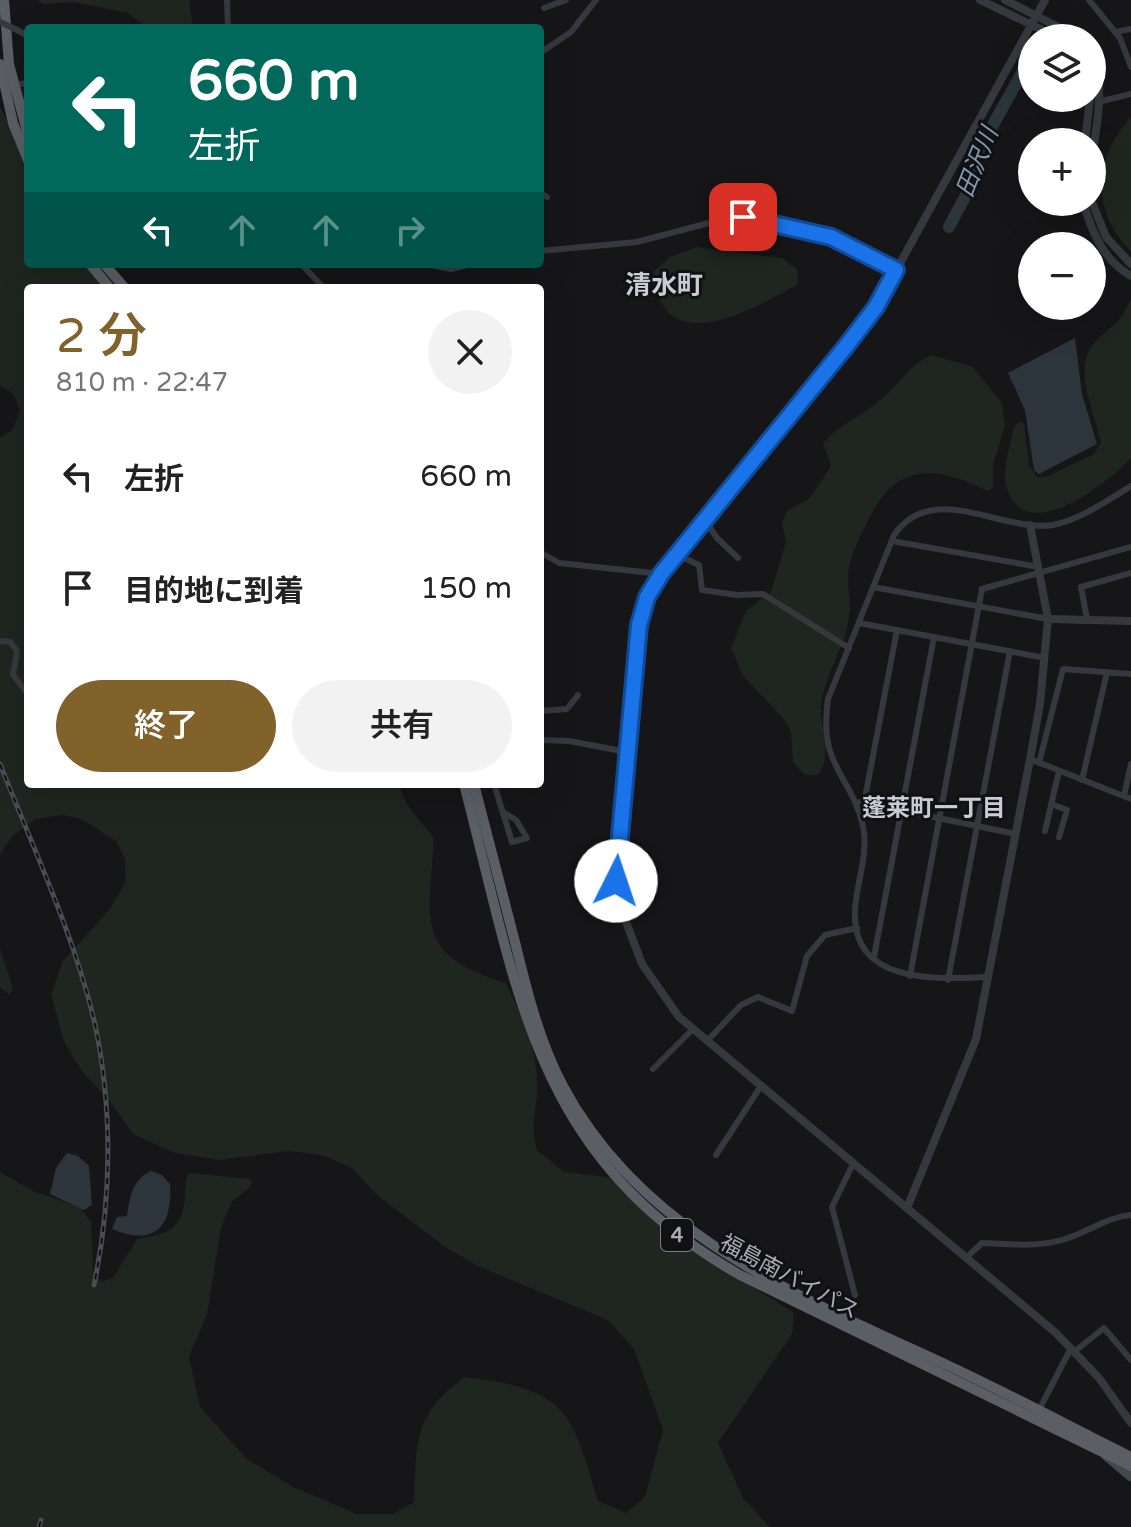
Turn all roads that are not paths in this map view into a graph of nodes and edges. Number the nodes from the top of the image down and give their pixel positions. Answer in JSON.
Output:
{"nodes":[{"id":1,"x":4,"y":0,"type":"edge"},
{"id":2,"x":227,"y":0,"type":"edge"},
{"id":3,"x":566,"y":0,"type":"edge"},
{"id":4,"x":596,"y":0,"type":"edge"},
{"id":5,"x":980,"y":0,"type":"edge"},
{"id":6,"x":1005,"y":0,"type":"edge"},
{"id":7,"x":1045,"y":0,"type":"edge"},
{"id":8,"x":1089,"y":0,"type":"edge"},
{"id":9,"x":544,"y":8,"type":"dead end"},
{"id":10,"x":1036,"y":14,"type":"junction"},
{"id":11,"x":0,"y":22,"type":"edge"},
{"id":12,"x":228,"y":24,"type":"edge"},
{"id":13,"x":1030,"y":24,"type":"joint"},
{"id":14,"x":1054,"y":24,"type":"edge"},
{"id":15,"x":1131,"y":29,"type":"edge"},
{"id":16,"x":1115,"y":32,"type":"junction"},
{"id":17,"x":24,"y":34,"type":"edge"},
{"id":18,"x":1018,"y":46,"type":"edge"},
{"id":19,"x":544,"y":50,"type":"edge"},
{"id":20,"x":0,"y":64,"type":"edge"},
{"id":21,"x":1131,"y":67,"type":"edge"},
{"id":22,"x":6,"y":87,"type":"edge"},
{"id":23,"x":1131,"y":94,"type":"edge"},
{"id":24,"x":1106,"y":98,"type":"edge"},
{"id":25,"x":24,"y":126,"type":"edge"},
{"id":26,"x":24,"y":150,"type":"edge"},
{"id":27,"x":1088,"y":216,"type":"edge"},
{"id":28,"x":1098,"y":216,"type":"edge"},
{"id":29,"x":544,"y":251,"type":"edge"},
{"id":30,"x":1131,"y":264,"type":"edge"},
{"id":31,"x":93,"y":268,"type":"edge"},
{"id":32,"x":108,"y":268,"type":"edge"},
{"id":33,"x":305,"y":268,"type":"edge"},
{"id":34,"x":896,"y":270,"type":"junction"},
{"id":35,"x":1131,"y":276,"type":"edge"},
{"id":36,"x":107,"y":284,"type":"edge"},
{"id":37,"x":122,"y":284,"type":"edge"},
{"id":38,"x":320,"y":284,"type":"edge"},
{"id":39,"x":1131,"y":486,"type":"edge"},
{"id":40,"x":704,"y":519,"type":"junction"},
{"id":41,"x":1030,"y":525,"type":"junction"},
{"id":42,"x":892,"y":541,"type":"junction"},
{"id":43,"x":1131,"y":547,"type":"edge"},
{"id":44,"x":544,"y":554,"type":"edge"},
{"id":45,"x":676,"y":554,"type":"junction"},
{"id":46,"x":738,"y":558,"type":"dead end"},
{"id":47,"x":1039,"y":570,"type":"junction"},
{"id":48,"x":1131,"y":573,"type":"edge"},
{"id":49,"x":661,"y":574,"type":"junction"},
{"id":50,"x":873,"y":587,"type":"junction"},
{"id":51,"x":979,"y":606,"type":"junction"},
{"id":52,"x":1048,"y":619,"type":"junction"},
{"id":53,"x":1087,"y":619,"type":"junction"},
{"id":54,"x":1131,"y":621,"type":"edge"},
{"id":55,"x":859,"y":623,"type":"junction"},
{"id":56,"x":897,"y":630,"type":"junction"},
{"id":57,"x":934,"y":637,"type":"junction"},
{"id":58,"x":0,"y":641,"type":"edge"},
{"id":59,"x":972,"y":644,"type":"junction"},
{"id":60,"x":849,"y":648,"type":"junction"},
{"id":61,"x":1010,"y":651,"type":"junction"},
{"id":62,"x":1045,"y":658,"type":"junction"},
{"id":63,"x":1107,"y":672,"type":"junction"},
{"id":64,"x":1131,"y":674,"type":"edge"},
{"id":65,"x":24,"y":689,"type":"edge"},
{"id":66,"x":578,"y":695,"type":"dead end"},
{"id":67,"x":544,"y":711,"type":"edge"},
{"id":68,"x":544,"y":740,"type":"edge"},
{"id":69,"x":627,"y":752,"type":"junction"},
{"id":70,"x":1035,"y":761,"type":"junction"},
{"id":71,"x":1131,"y":764,"type":"edge"},
{"id":72,"x":1059,"y":771,"type":"junction"},
{"id":73,"x":1082,"y":780,"type":"junction"},
{"id":74,"x":465,"y":788,"type":"edge"},
{"id":75,"x":475,"y":788,"type":"edge"},
{"id":76,"x":495,"y":788,"type":"edge"},
{"id":77,"x":1127,"y":798,"type":"edge"},
{"id":78,"x":852,"y":801,"type":"junction"},
{"id":79,"x":864,"y":803,"type":"junction"},
{"id":80,"x":1051,"y":804,"type":"junction"},
{"id":81,"x":902,"y":810,"type":"junction"},
{"id":82,"x":503,"y":812,"type":"junction"},
{"id":83,"x":939,"y":818,"type":"junction"},
{"id":84,"x":977,"y":826,"type":"junction"},
{"id":85,"x":1045,"y":831,"type":"dead end"},
{"id":86,"x":1016,"y":834,"type":"junction"},
{"id":87,"x":1059,"y":837,"type":"dead end"},
{"id":88,"x":857,"y":928,"type":"junction"},
{"id":89,"x":874,"y":957,"type":"junction"},
{"id":90,"x":910,"y":976,"type":"junction"},
{"id":91,"x":989,"y":977,"type":"junction"},
{"id":92,"x":948,"y":980,"type":"junction"},
{"id":93,"x":693,"y":1029,"type":"junction"},
{"id":94,"x":707,"y":1041,"type":"junction"},
{"id":95,"x":653,"y":1069,"type":"dead end"},
{"id":96,"x":761,"y":1086,"type":"junction"},
{"id":97,"x":716,"y":1155,"type":"dead end"},
{"id":98,"x":853,"y":1164,"type":"junction"},
{"id":99,"x":907,"y":1208,"type":"junction"},
{"id":100,"x":1131,"y":1215,"type":"edge"},
{"id":101,"x":966,"y":1258,"type":"junction"},
{"id":102,"x":855,"y":1295,"type":"dead end"},
{"id":103,"x":1073,"y":1349,"type":"junction"},
{"id":104,"x":1131,"y":1360,"type":"edge"},
{"id":105,"x":1040,"y":1408,"type":"junction"},
{"id":106,"x":1131,"y":1423,"type":"edge"},
{"id":107,"x":1099,"y":1450,"type":"junction"},
{"id":108,"x":1129,"y":1456,"type":"edge"},
{"id":109,"x":1131,"y":1466,"type":"edge"},
{"id":110,"x":1131,"y":1477,"type":"edge"}],
"edges":[{"from":1,"to":22,"type":"highway"},
{"from":2,"to":12,"type":"street"},
{"from":3,"to":9,"type":"street"},
{"from":4,"to":19,"type":"street"},
{"from":5,"to":13,"type":"street"},
{"from":6,"to":10,"type":"street"},
{"from":7,"to":10,"type":"street"},
{"from":8,"to":16,"type":"street"},
{"from":10,"to":13,"type":"street"},
{"from":10,"to":14,"type":"street"},
{"from":11,"to":17,"type":"street","bridge":true},
{"from":15,"to":16,"type":"street"},
{"from":16,"to":21,"type":"street"},
{"from":18,"to":34,"type":"street"},
{"from":20,"to":22,"type":"highway"},
{"from":22,"to":25,"type":"highway"},
{"from":22,"to":26,"type":"highway"},
{"from":23,"to":24,"type":"street"},
{"from":27,"to":35,"type":"street"},
{"from":28,"to":30,"type":"street"},
{"from":29,"to":34,"type":"street"},
{"from":31,"to":36,"type":"highway"},
{"from":32,"to":37,"type":"highway"},
{"from":33,"to":38,"type":"street"},
{"from":34,"to":40,"type":"street"},
{"from":39,"to":41,"type":"street"},
{"from":40,"to":45,"type":"street"},
{"from":40,"to":46,"type":"street"},
{"from":41,"to":42,"type":"street"},
{"from":41,"to":47,"type":"street"},
{"from":42,"to":47,"type":"street"},
{"from":42,"to":50,"type":"street"},
{"from":43,"to":47,"type":"street"},
{"from":44,"to":49,"type":"street"},
{"from":45,"to":49,"type":"street"},
{"from":45,"to":60,"type":"street"},
{"from":47,"to":51,"type":"street"},
{"from":47,"to":52,"type":"street"},
{"from":48,"to":53,"type":"street"},
{"from":49,"to":69,"type":"street"},
{"from":50,"to":51,"type":"street"},
{"from":50,"to":55,"type":"street"},
{"from":51,"to":52,"type":"street"},
{"from":51,"to":59,"type":"street"},
{"from":52,"to":53,"type":"street"},
{"from":52,"to":62,"type":"street"},
{"from":53,"to":54,"type":"street"},
{"from":55,"to":56,"type":"street"},
{"from":55,"to":60,"type":"street"},
{"from":56,"to":57,"type":"street"},
{"from":56,"to":79,"type":"street"},
{"from":57,"to":59,"type":"street"},
{"from":57,"to":81,"type":"street"},
{"from":58,"to":65,"type":"street"},
{"from":59,"to":61,"type":"street"},
{"from":59,"to":83,"type":"street"},
{"from":60,"to":78,"type":"street"},
{"from":61,"to":62,"type":"street"},
{"from":61,"to":84,"type":"street"},
{"from":62,"to":70,"type":"street"},
{"from":63,"to":64,"type":"street"},
{"from":63,"to":70,"type":"street"},
{"from":63,"to":73,"type":"street"},
{"from":66,"to":67,"type":"street"},
{"from":68,"to":69,"type":"street"},
{"from":69,"to":93,"type":"street"},
{"from":70,"to":72,"type":"street"},
{"from":70,"to":86,"type":"street"},
{"from":71,"to":77,"type":"street"},
{"from":72,"to":73,"type":"street"},
{"from":72,"to":80,"type":"street"},
{"from":73,"to":77,"type":"street"},
{"from":74,"to":107,"type":"highway","name":"福島南バイパス","number":"4"},
{"from":75,"to":105,"type":"highway","name":"福島南バイパス","number":"4"},
{"from":76,"to":82,"type":"street"},
{"from":78,"to":79,"type":"street"},
{"from":78,"to":88,"type":"street"},
{"from":79,"to":81,"type":"street"},
{"from":80,"to":85,"type":"street"},
{"from":80,"to":87,"type":"street"},
{"from":81,"to":83,"type":"street"},
{"from":81,"to":89,"type":"street"},
{"from":82,"to":82,"type":"street"},
{"from":83,"to":84,"type":"street"},
{"from":83,"to":90,"type":"street"},
{"from":84,"to":86,"type":"street"},
{"from":84,"to":92,"type":"street"},
{"from":86,"to":91,"type":"street"},
{"from":88,"to":89,"type":"street"},
{"from":88,"to":94,"type":"street"},
{"from":89,"to":90,"type":"street"},
{"from":90,"to":92,"type":"street"},
{"from":91,"to":92,"type":"street"},
{"from":91,"to":99,"type":"street"},
{"from":93,"to":94,"type":"street"},
{"from":93,"to":95,"type":"street"},
{"from":94,"to":96,"type":"street"},
{"from":96,"to":97,"type":"street"},
{"from":96,"to":98,"type":"street"},
{"from":98,"to":99,"type":"street"},
{"from":98,"to":102,"type":"street"},
{"from":99,"to":101,"type":"street"},
{"from":100,"to":101,"type":"street"},
{"from":101,"to":103,"type":"street"},
{"from":103,"to":104,"type":"street"},
{"from":103,"to":105,"type":"street"},
{"from":103,"to":106,"type":"street"},
{"from":105,"to":108,"type":"highway","name":"福島南バイパス","number":"4"},
{"from":107,"to":109,"type":"highway","name":"福島南バイパス","number":"4"},
{"from":107,"to":110,"type":"main road"}]}
